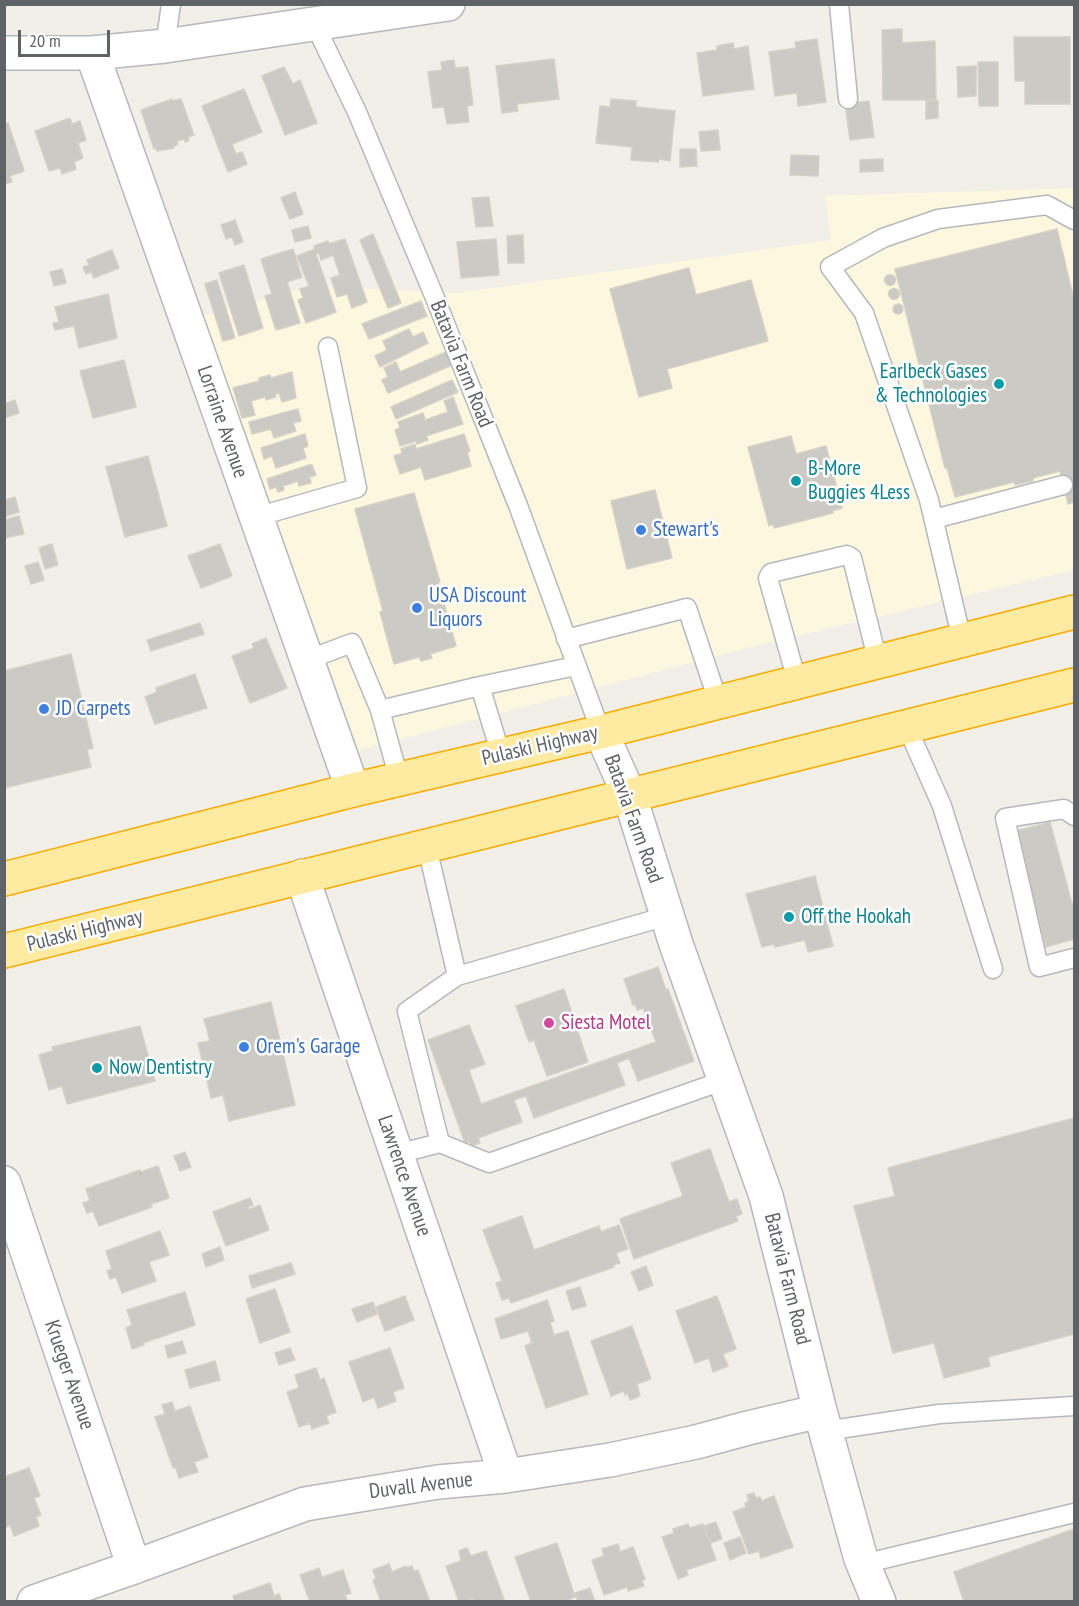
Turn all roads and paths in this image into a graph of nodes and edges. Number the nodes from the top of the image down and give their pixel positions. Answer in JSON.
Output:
{"nodes":[{"id":1,"x":171,"y":4,"type":"edge"},
{"id":2,"x":448,"y":4,"type":"edge"},
{"id":3,"x":839,"y":4,"type":"edge"},
{"id":4,"x":314,"y":23,"type":"junction"},
{"id":5,"x":165,"y":46,"type":"junction"},
{"id":6,"x":92,"y":53,"type":"junction"},
{"id":7,"x":4,"y":54,"type":"edge"},
{"id":8,"x":848,"y":99,"type":"dead end"},
{"id":9,"x":1074,"y":220,"type":"edge"},
{"id":10,"x":328,"y":347,"type":"dead end"},
{"id":11,"x":1063,"y":485,"type":"dead end"},
{"id":12,"x":256,"y":517,"type":"junction"},
{"id":13,"x":934,"y":519,"type":"junction"},
{"id":14,"x":1074,"y":612,"type":"edge"},
{"id":15,"x":566,"y":639,"type":"junction"},
{"id":16,"x":963,"y":640,"type":"junction"},
{"id":17,"x":307,"y":660,"type":"junction"},
{"id":18,"x":878,"y":662,"type":"junction"},
{"id":19,"x":576,"y":666,"type":"junction"},
{"id":20,"x":797,"y":681,"type":"junction"},
{"id":21,"x":1074,"y":685,"type":"edge"},
{"id":22,"x":480,"y":686,"type":"junction"},
{"id":23,"x":718,"y":701,"type":"junction"},
{"id":24,"x":380,"y":710,"type":"junction"},
{"id":25,"x":907,"y":727,"type":"junction"},
{"id":26,"x":601,"y":732,"type":"junction"},
{"id":27,"x":501,"y":755,"type":"junction"},
{"id":28,"x":399,"y":779,"type":"junction"},
{"id":29,"x":352,"y":790,"type":"junction"},
{"id":30,"x":630,"y":797,"type":"junction"},
{"id":31,"x":1074,"y":816,"type":"edge"},
{"id":32,"x":427,"y":847,"type":"junction"},
{"id":33,"x":302,"y":876,"type":"junction"},
{"id":34,"x":4,"y":879,"type":"edge"},
{"id":35,"x":667,"y":916,"type":"junction"},
{"id":36,"x":4,"y":951,"type":"edge"},
{"id":37,"x":1074,"y":958,"type":"edge"},
{"id":38,"x":993,"y":969,"type":"dead end"},
{"id":39,"x":457,"y":976,"type":"junction"},
{"id":40,"x":725,"y":1080,"type":"junction"},
{"id":41,"x":440,"y":1143,"type":"junction"},
{"id":42,"x":397,"y":1154,"type":"junction"},
{"id":43,"x":4,"y":1183,"type":"edge"},
{"id":44,"x":1074,"y":1406,"type":"edge"},
{"id":45,"x":822,"y":1421,"type":"junction"},
{"id":46,"x":506,"y":1476,"type":"junction"},
{"id":47,"x":1074,"y":1513,"type":"edge"},
{"id":48,"x":863,"y":1564,"type":"junction"},
{"id":49,"x":134,"y":1568,"type":"junction"},
{"id":50,"x":34,"y":1602,"type":"edge"},
{"id":51,"x":879,"y":1602,"type":"edge"}],
"edges":[{"from":1,"to":5,"type":"lane"},
{"from":2,"to":4,"type":"street"},
{"from":3,"to":8,"type":"lane"},
{"from":4,"to":5,"type":"street"},
{"from":4,"to":15,"type":"lane","name":"Batavia Farm Road"},
{"from":5,"to":6,"type":"street"},
{"from":6,"to":7,"type":"street"},
{"from":6,"to":12,"type":"street","name":"Lorraine Avenue"},
{"from":9,"to":13,"type":"lane"},
{"from":10,"to":12,"type":"lane"},
{"from":11,"to":13,"type":"lane"},
{"from":12,"to":17,"type":"street","name":"Lorraine Avenue"},
{"from":13,"to":16,"type":"lane"},
{"from":14,"to":16,"type":"highway","name":"Pulaski Highway"},
{"from":15,"to":19,"type":"lane","name":"Batavia Farm Road"},
{"from":15,"to":23,"type":"lane"},
{"from":16,"to":18,"type":"highway","name":"Pulaski Highway"},
{"from":17,"to":24,"type":"lane"},
{"from":17,"to":29,"type":"street","name":"Lorraine Avenue"},
{"from":18,"to":20,"type":"highway","name":"Pulaski Highway"},
{"from":18,"to":20,"type":"lane"},
{"from":19,"to":22,"type":"lane"},
{"from":19,"to":26,"type":"lane","name":"Batavia Farm Road"},
{"from":20,"to":23,"type":"highway","name":"Pulaski Highway"},
{"from":21,"to":25,"type":"highway","name":"Pulaski Highway"},
{"from":22,"to":24,"type":"lane"},
{"from":22,"to":27,"type":"lane"},
{"from":23,"to":26,"type":"highway","name":"Pulaski Highway"},
{"from":24,"to":28,"type":"lane"},
{"from":25,"to":30,"type":"highway","name":"Pulaski Highway"},
{"from":25,"to":38,"type":"lane"},
{"from":26,"to":27,"type":"highway","name":"Pulaski Highway"},
{"from":26,"to":30,"type":"street","name":"Batavia Farm Road"},
{"from":27,"to":28,"type":"highway","name":"Pulaski Highway"},
{"from":28,"to":29,"type":"highway","name":"Pulaski Highway"},
{"from":29,"to":34,"type":"highway","name":"Pulaski Highway"},
{"from":30,"to":32,"type":"highway","name":"Pulaski Highway"},
{"from":30,"to":35,"type":"street","name":"Batavia Farm Road"},
{"from":31,"to":37,"type":"lane"},
{"from":32,"to":33,"type":"highway","name":"Pulaski Highway"},
{"from":32,"to":39,"type":"lane"},
{"from":33,"to":36,"type":"highway","name":"Pulaski Highway"},
{"from":33,"to":42,"type":"street","name":"Lawrence Avenue"},
{"from":35,"to":39,"type":"lane"},
{"from":35,"to":40,"type":"street","name":"Batavia Farm Road"},
{"from":39,"to":41,"type":"lane"},
{"from":40,"to":41,"type":"lane"},
{"from":40,"to":45,"type":"street","name":"Batavia Farm Road"},
{"from":41,"to":42,"type":"lane"},
{"from":42,"to":46,"type":"street","name":"Lawrence Avenue"},
{"from":43,"to":49,"type":"street","name":"Krueger Avenue"},
{"from":44,"to":45,"type":"lane"},
{"from":45,"to":46,"type":"street","name":"Duvall Avenue"},
{"from":45,"to":48,"type":"street","name":"Batavia Farm Road"},
{"from":46,"to":49,"type":"street","name":"Duvall Avenue"},
{"from":47,"to":48,"type":"lane"},
{"from":48,"to":51,"type":"street","name":"Batavia Farm Road"},
{"from":49,"to":50,"type":"street","name":"Duvall Avenue"}]}
